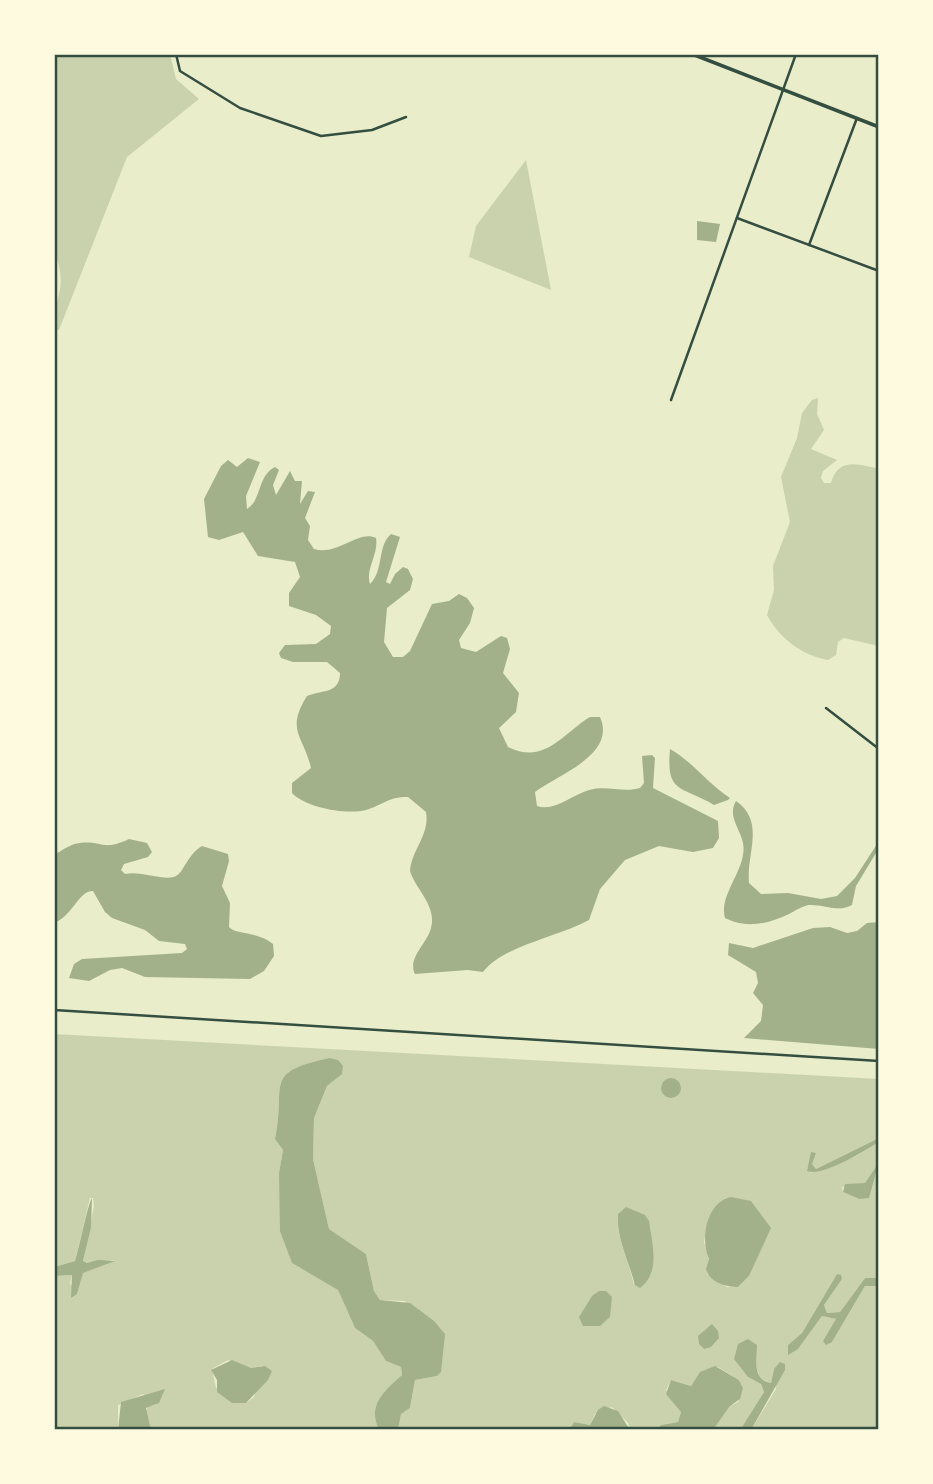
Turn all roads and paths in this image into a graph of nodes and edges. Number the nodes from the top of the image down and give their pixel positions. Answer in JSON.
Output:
{"nodes":[{"id":1,"x":176,"y":54,"type":"edge"},
{"id":2,"x":692,"y":54,"type":"edge"},
{"id":3,"x":796,"y":54,"type":"edge"},
{"id":4,"x":783,"y":90,"type":"junction"},
{"id":5,"x":407,"y":117,"type":"dead end"},
{"id":6,"x":857,"y":118,"type":"junction"},
{"id":7,"x":879,"y":127,"type":"edge"},
{"id":8,"x":737,"y":218,"type":"junction"},
{"id":9,"x":809,"y":245,"type":"junction"},
{"id":10,"x":879,"y":271,"type":"edge"},
{"id":11,"x":671,"y":400,"type":"dead end"},
{"id":12,"x":826,"y":708,"type":"dead end"},
{"id":13,"x":879,"y":749,"type":"edge"},
{"id":14,"x":54,"y":1010,"type":"edge"},
{"id":15,"x":879,"y":1061,"type":"edge"}],
"edges":[{"from":1,"to":5,"type":"street"},
{"from":2,"to":4,"type":"street"},
{"from":3,"to":4,"type":"street"},
{"from":4,"to":6,"type":"street"},
{"from":4,"to":8,"type":"street"},
{"from":6,"to":7,"type":"street"},
{"from":6,"to":9,"type":"street"},
{"from":8,"to":9,"type":"street"},
{"from":8,"to":11,"type":"street"},
{"from":9,"to":10,"type":"street"},
{"from":12,"to":13,"type":"street"},
{"from":14,"to":15,"type":"street"}]}
